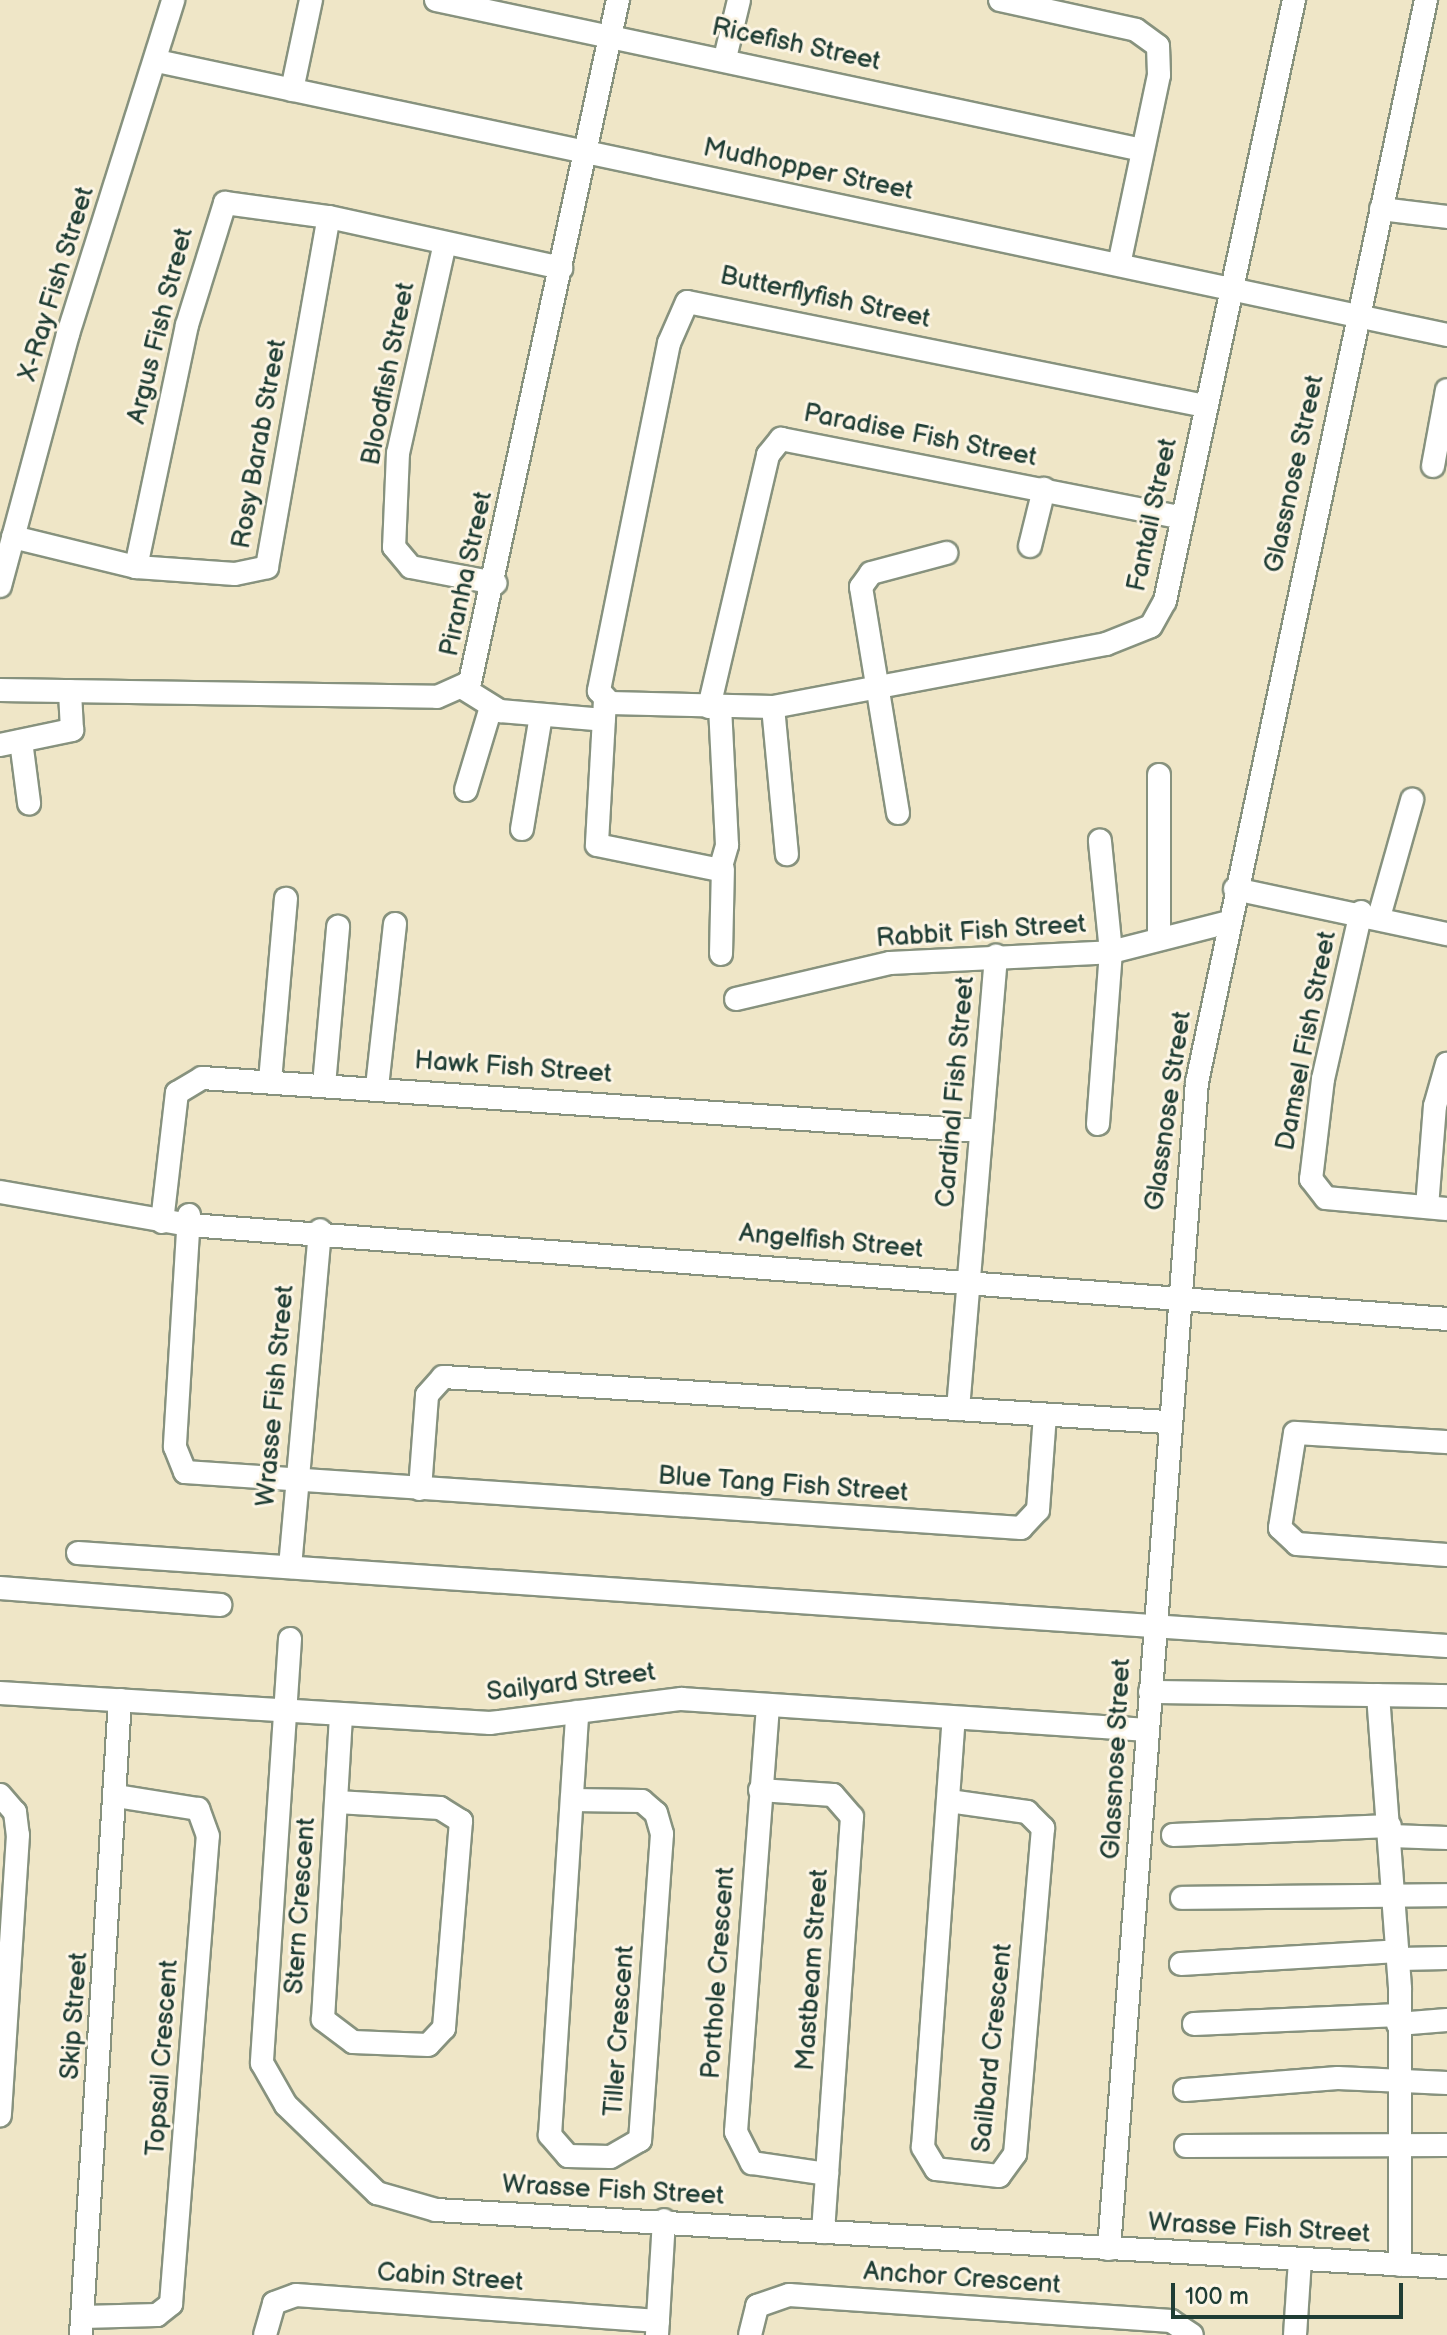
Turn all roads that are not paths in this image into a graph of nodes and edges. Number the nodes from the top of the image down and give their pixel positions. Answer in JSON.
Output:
{"nodes":[{"id":1,"x":173,"y":0,"type":"edge"},
{"id":2,"x":311,"y":0,"type":"edge"},
{"id":3,"x":436,"y":0,"type":"edge"},
{"id":4,"x":618,"y":0,"type":"edge"},
{"id":5,"x":739,"y":0,"type":"edge"},
{"id":6,"x":1000,"y":0,"type":"edge"},
{"id":7,"x":1294,"y":0,"type":"edge"},
{"id":8,"x":1426,"y":0,"type":"edge"},
{"id":9,"x":610,"y":37,"type":"junction"},
{"id":10,"x":725,"y":58,"type":"junction"},
{"id":11,"x":157,"y":61,"type":"junction"},
{"id":12,"x":292,"y":90,"type":"junction"},
{"id":13,"x":1142,"y":150,"type":"junction"},
{"id":14,"x":587,"y":153,"type":"junction"},
{"id":15,"x":1381,"y":209,"type":"junction"},
{"id":16,"x":329,"y":217,"type":"junction"},
{"id":17,"x":1447,"y":217,"type":"edge"},
{"id":18,"x":445,"y":243,"type":"junction"},
{"id":19,"x":1119,"y":264,"type":"junction"},
{"id":20,"x":561,"y":268,"type":"junction"},
{"id":21,"x":1231,"y":291,"type":"junction"},
{"id":22,"x":1358,"y":317,"type":"junction"},
{"id":23,"x":1447,"y":335,"type":"edge"},
{"id":24,"x":1447,"y":390,"type":"edge"},
{"id":25,"x":1205,"y":406,"type":"junction"},
{"id":26,"x":1433,"y":466,"type":"dead end"},
{"id":27,"x":1044,"y":489,"type":"junction"},
{"id":28,"x":1182,"y":518,"type":"junction"},
{"id":29,"x":13,"y":537,"type":"junction"},
{"id":30,"x":1030,"y":546,"type":"dead end"},
{"id":31,"x":946,"y":553,"type":"dead end"},
{"id":32,"x":136,"y":567,"type":"junction"},
{"id":33,"x":495,"y":583,"type":"junction"},
{"id":34,"x":0,"y":586,"type":"edge"},
{"id":35,"x":463,"y":688,"type":"junction"},
{"id":36,"x":873,"y":689,"type":"junction"},
{"id":37,"x":0,"y":690,"type":"edge"},
{"id":38,"x":70,"y":691,"type":"junction"},
{"id":39,"x":602,"y":704,"type":"junction"},
{"id":40,"x":491,"y":707,"type":"junction"},
{"id":41,"x":715,"y":707,"type":"junction"},
{"id":42,"x":773,"y":707,"type":"junction"},
{"id":43,"x":541,"y":716,"type":"junction"},
{"id":44,"x":10,"y":743,"type":"edge"},
{"id":45,"x":1159,"y":775,"type":"dead end"},
{"id":46,"x":466,"y":790,"type":"dead end"},
{"id":47,"x":1412,"y":800,"type":"dead end"},
{"id":48,"x":29,"y":803,"type":"dead end"},
{"id":49,"x":898,"y":813,"type":"dead end"},
{"id":50,"x":522,"y":829,"type":"dead end"},
{"id":51,"x":1100,"y":841,"type":"dead end"},
{"id":52,"x":787,"y":854,"type":"dead end"},
{"id":53,"x":723,"y":869,"type":"junction"},
{"id":54,"x":1235,"y":889,"type":"junction"},
{"id":55,"x":286,"y":899,"type":"dead end"},
{"id":56,"x":1370,"y":914,"type":"junction"},
{"id":57,"x":1229,"y":922,"type":"junction"},
{"id":58,"x":395,"y":924,"type":"dead end"},
{"id":59,"x":338,"y":927,"type":"dead end"},
{"id":60,"x":1447,"y":934,"type":"edge"},
{"id":61,"x":1159,"y":936,"type":"junction"},
{"id":62,"x":1111,"y":952,"type":"junction"},
{"id":63,"x":721,"y":954,"type":"dead end"},
{"id":64,"x":996,"y":956,"type":"junction"},
{"id":65,"x":736,"y":999,"type":"dead end"},
{"id":66,"x":1447,"y":1064,"type":"edge"},
{"id":67,"x":270,"y":1081,"type":"junction"},
{"id":68,"x":324,"y":1085,"type":"junction"},
{"id":69,"x":377,"y":1087,"type":"junction"},
{"id":70,"x":1098,"y":1124,"type":"dead end"},
{"id":71,"x":980,"y":1131,"type":"junction"},
{"id":72,"x":0,"y":1179,"type":"edge"},
{"id":73,"x":0,"y":1192,"type":"edge"},
{"id":74,"x":1437,"y":1208,"type":"edge"},
{"id":75,"x":163,"y":1216,"type":"junction"},
{"id":76,"x":196,"y":1221,"type":"junction"},
{"id":77,"x":320,"y":1230,"type":"junction"},
{"id":78,"x":967,"y":1282,"type":"junction"},
{"id":79,"x":1176,"y":1299,"type":"junction"},
{"id":80,"x":1447,"y":1319,"type":"edge"},
{"id":81,"x":958,"y":1409,"type":"junction"},
{"id":82,"x":1045,"y":1415,"type":"junction"},
{"id":83,"x":1167,"y":1422,"type":"junction"},
{"id":84,"x":1447,"y":1442,"type":"edge"},
{"id":85,"x":295,"y":1482,"type":"junction"},
{"id":86,"x":420,"y":1489,"type":"junction"},
{"id":87,"x":78,"y":1553,"type":"dead end"},
{"id":88,"x":1447,"y":1555,"type":"edge"},
{"id":89,"x":290,"y":1567,"type":"junction"},
{"id":90,"x":0,"y":1588,"type":"edge"},
{"id":91,"x":220,"y":1605,"type":"dead end"},
{"id":92,"x":1152,"y":1628,"type":"junction"},
{"id":93,"x":290,"y":1639,"type":"dead end"},
{"id":94,"x":1447,"y":1646,"type":"edge"},
{"id":95,"x":1150,"y":1692,"type":"junction"},
{"id":96,"x":0,"y":1693,"type":"edge"},
{"id":97,"x":1378,"y":1695,"type":"junction"},
{"id":98,"x":1447,"y":1696,"type":"edge"},
{"id":99,"x":120,"y":1700,"type":"junction"},
{"id":100,"x":768,"y":1706,"type":"junction"},
{"id":101,"x":284,"y":1710,"type":"junction"},
{"id":102,"x":577,"y":1712,"type":"junction"},
{"id":103,"x":341,"y":1716,"type":"junction"},
{"id":104,"x":954,"y":1718,"type":"junction"},
{"id":105,"x":1148,"y":1730,"type":"junction"},
{"id":106,"x":760,"y":1790,"type":"junction"},
{"id":107,"x":0,"y":1795,"type":"edge"},
{"id":108,"x":117,"y":1796,"type":"junction"},
{"id":109,"x":572,"y":1800,"type":"junction"},
{"id":110,"x":949,"y":1801,"type":"junction"},
{"id":111,"x":337,"y":1802,"type":"junction"},
{"id":112,"x":1390,"y":1831,"type":"junction"},
{"id":113,"x":1173,"y":1835,"type":"dead end"},
{"id":114,"x":1447,"y":1838,"type":"edge"},
{"id":115,"x":1396,"y":1894,"type":"junction"},
{"id":116,"x":1447,"y":1895,"type":"edge"},
{"id":117,"x":1182,"y":1898,"type":"dead end"},
{"id":118,"x":1398,"y":1955,"type":"junction"},
{"id":119,"x":1447,"y":1958,"type":"edge"},
{"id":120,"x":1181,"y":1964,"type":"dead end"},
{"id":121,"x":1398,"y":2019,"type":"junction"},
{"id":122,"x":1447,"y":2020,"type":"edge"},
{"id":123,"x":1194,"y":2024,"type":"dead end"},
{"id":124,"x":1400,"y":2082,"type":"junction"},
{"id":125,"x":1447,"y":2083,"type":"edge"},
{"id":126,"x":1185,"y":2090,"type":"dead end"},
{"id":127,"x":0,"y":2115,"type":"edge"},
{"id":128,"x":1398,"y":2144,"type":"junction"},
{"id":129,"x":1447,"y":2145,"type":"edge"},
{"id":130,"x":1186,"y":2146,"type":"dead end"},
{"id":131,"x":827,"y":2174,"type":"junction"},
{"id":132,"x":664,"y":2220,"type":"junction"},
{"id":133,"x":823,"y":2232,"type":"junction"},
{"id":134,"x":1109,"y":2249,"type":"junction"},
{"id":135,"x":1300,"y":2259,"type":"junction"},
{"id":136,"x":1400,"y":2265,"type":"junction"},
{"id":137,"x":1447,"y":2267,"type":"edge"},
{"id":138,"x":82,"y":2326,"type":"edge"},
{"id":139,"x":657,"y":2328,"type":"edge"},
{"id":140,"x":265,"y":2335,"type":"edge"},
{"id":141,"x":750,"y":2335,"type":"edge"},
{"id":142,"x":1192,"y":2335,"type":"edge"},
{"id":143,"x":1295,"y":2335,"type":"edge"}],
"edges":[{"from":1,"to":11,"type":"street","name":"X-Ray Fish Street"},
{"from":2,"to":12,"type":"street"},
{"from":3,"to":9,"type":"street","name":"Ricefish Street"},
{"from":4,"to":9,"type":"street","name":"Piranha Street"},
{"from":5,"to":10,"type":"street"},
{"from":6,"to":13,"type":"street"},
{"from":7,"to":21,"type":"street","name":"Fantail Street"},
{"from":8,"to":15,"type":"street","name":"Glassnose Street"},
{"from":9,"to":10,"type":"street","name":"Ricefish Street"},
{"from":9,"to":14,"type":"street","name":"Piranha Street"},
{"from":10,"to":13,"type":"street","name":"Ricefish Street"},
{"from":11,"to":12,"type":"street","name":"Mudhopper Street"},
{"from":11,"to":29,"type":"street","name":"X-Ray Fish Street"},
{"from":12,"to":14,"type":"street","name":"Mudhopper Street"},
{"from":13,"to":19,"type":"street"},
{"from":14,"to":19,"type":"street","name":"Mudhopper Street"},
{"from":14,"to":20,"type":"street","name":"Piranha Street"},
{"from":15,"to":17,"type":"street"},
{"from":15,"to":22,"type":"street","name":"Glassnose Street"},
{"from":16,"to":18,"type":"street","name":"Argus Fish Street"},
{"from":16,"to":32,"type":"street","name":"Argus Fish Street"},
{"from":16,"to":32,"type":"street","name":"Rosy Barab Street"},
{"from":18,"to":20,"type":"street","name":"Argus Fish Street"},
{"from":18,"to":33,"type":"street","name":"Bloodfish Street"},
{"from":19,"to":21,"type":"street","name":"Mudhopper Street"},
{"from":20,"to":33,"type":"street","name":"Piranha Street"},
{"from":21,"to":22,"type":"street","name":"Mudhopper Street"},
{"from":21,"to":25,"type":"street","name":"Fantail Street"},
{"from":22,"to":23,"type":"street","name":"Mudhopper Street"},
{"from":22,"to":54,"type":"street","name":"Glassnose Street"},
{"from":24,"to":26,"type":"street"},
{"from":25,"to":28,"type":"street","name":"Fantail Street"},
{"from":25,"to":39,"type":"street","name":"Butterflyfish Street"},
{"from":27,"to":28,"type":"street","name":"Paradise Fish Street"},
{"from":27,"to":30,"type":"street"},
{"from":27,"to":41,"type":"street","name":"Paradise Fish Street"},
{"from":28,"to":36,"type":"street","name":"Fantail Street"},
{"from":29,"to":32,"type":"street","name":"Rosy Barab Street"},
{"from":29,"to":34,"type":"street","name":"X-Ray Fish Street"},
{"from":31,"to":36,"type":"street"},
{"from":33,"to":35,"type":"street","name":"Piranha Street"},
{"from":35,"to":38,"type":"street","name":"Piranha Street"},
{"from":35,"to":40,"type":"street"},
{"from":36,"to":42,"type":"street","name":"Fantail Street"},
{"from":36,"to":49,"type":"street"},
{"from":37,"to":38,"type":"street","name":"Piranha Street"},
{"from":38,"to":44,"type":"street"},
{"from":39,"to":41,"type":"street","name":"Fantail Street"},
{"from":39,"to":43,"type":"street","name":"Fantail Street"},
{"from":39,"to":53,"type":"street"},
{"from":40,"to":43,"type":"street","name":"Fantail Street"},
{"from":40,"to":46,"type":"street"},
{"from":41,"to":42,"type":"street","name":"Fantail Street"},
{"from":41,"to":53,"type":"street"},
{"from":42,"to":52,"type":"street"},
{"from":43,"to":50,"type":"street"},
{"from":44,"to":48,"type":"street"},
{"from":45,"to":61,"type":"street"},
{"from":47,"to":56,"type":"street","name":"Damsel Fish Street"},
{"from":51,"to":62,"type":"street"},
{"from":53,"to":63,"type":"street"},
{"from":54,"to":56,"type":"street"},
{"from":54,"to":57,"type":"street","name":"Glassnose Street"},
{"from":55,"to":67,"type":"street"},
{"from":56,"to":60,"type":"street"},
{"from":56,"to":74,"type":"street","name":"Damsel Fish Street"},
{"from":57,"to":61,"type":"street","name":"Rabbit Fish Street"},
{"from":57,"to":79,"type":"street","name":"Glassnose Street"},
{"from":58,"to":69,"type":"street"},
{"from":59,"to":68,"type":"street"},
{"from":61,"to":62,"type":"street","name":"Rabbit Fish Street"},
{"from":62,"to":64,"type":"street","name":"Rabbit Fish Street"},
{"from":62,"to":70,"type":"street"},
{"from":64,"to":65,"type":"street","name":"Rabbit Fish Street"},
{"from":64,"to":71,"type":"street","name":"Cardinal Fish Street"},
{"from":66,"to":74,"type":"street"},
{"from":67,"to":68,"type":"street","name":"Hawk Fish Street"},
{"from":67,"to":75,"type":"street","name":"Hawk Fish Street"},
{"from":68,"to":69,"type":"street","name":"Hawk Fish Street"},
{"from":69,"to":71,"type":"street","name":"Hawk Fish Street"},
{"from":71,"to":78,"type":"street","name":"Cardinal Fish Street"},
{"from":72,"to":75,"type":"street","name":"Angelfish Street"},
{"from":73,"to":75,"type":"street","name":"Angelfish Street"},
{"from":75,"to":76,"type":"street","name":"Angelfish Street"},
{"from":76,"to":77,"type":"street","name":"Angelfish Street"},
{"from":76,"to":85,"type":"street","name":"Blue Tang Fish Street"},
{"from":77,"to":78,"type":"street","name":"Angelfish Street"},
{"from":77,"to":85,"type":"street","name":"Wrasse Fish Street"},
{"from":78,"to":79,"type":"street","name":"Angelfish Street"},
{"from":78,"to":81,"type":"street"},
{"from":79,"to":80,"type":"street","name":"Angelfish Street"},
{"from":79,"to":83,"type":"street","name":"Glassnose Street"},
{"from":81,"to":82,"type":"street"},
{"from":81,"to":86,"type":"street"},
{"from":82,"to":83,"type":"street"},
{"from":82,"to":86,"type":"street","name":"Blue Tang Fish Street"},
{"from":83,"to":92,"type":"street","name":"Glassnose Street"},
{"from":84,"to":88,"type":"street"},
{"from":85,"to":86,"type":"street","name":"Blue Tang Fish Street"},
{"from":85,"to":89,"type":"street","name":"Wrasse Fish Street"},
{"from":87,"to":89,"type":"street"},
{"from":89,"to":92,"type":"street"},
{"from":90,"to":91,"type":"street"},
{"from":92,"to":94,"type":"street"},
{"from":92,"to":95,"type":"street","name":"Glassnose Street"},
{"from":93,"to":101,"type":"street","name":"Wrasse Fish Street"},
{"from":95,"to":97,"type":"street"},
{"from":95,"to":105,"type":"street","name":"Glassnose Street"},
{"from":96,"to":99,"type":"street","name":"Sailyard Street"},
{"from":97,"to":98,"type":"street"},
{"from":97,"to":112,"type":"street"},
{"from":99,"to":101,"type":"street","name":"Sailyard Street"},
{"from":99,"to":108,"type":"street","name":"Skip Street"},
{"from":100,"to":102,"type":"street","name":"Sailyard Street"},
{"from":100,"to":104,"type":"street","name":"Sailyard Street"},
{"from":100,"to":106,"type":"street","name":"Porthole Crescent"},
{"from":101,"to":103,"type":"street","name":"Sailyard Street"},
{"from":101,"to":132,"type":"street","name":"Wrasse Fish Street"},
{"from":102,"to":103,"type":"street","name":"Sailyard Street"},
{"from":102,"to":109,"type":"street","name":"Tiller Crescent"},
{"from":103,"to":111,"type":"street","name":"Stern Crescent"},
{"from":104,"to":105,"type":"street","name":"Sailyard Street"},
{"from":104,"to":110,"type":"street","name":"Sailbard Crescent"},
{"from":105,"to":134,"type":"street","name":"Glassnose Street"},
{"from":106,"to":131,"type":"street","name":"Porthole Crescent"},
{"from":106,"to":131,"type":"street","name":"Mastbeam Street"},
{"from":107,"to":127,"type":"street"},
{"from":108,"to":138,"type":"street","name":"Skip Street"},
{"from":108,"to":138,"type":"street","name":"Topsail Crescent"},
{"from":109,"to":109,"type":"street","name":"Tiller Crescent"},
{"from":110,"to":110,"type":"street","name":"Sailbard Crescent"},
{"from":111,"to":111,"type":"street","name":"Stern Crescent"},
{"from":112,"to":113,"type":"street"},
{"from":112,"to":114,"type":"street"},
{"from":112,"to":115,"type":"street"},
{"from":115,"to":116,"type":"street"},
{"from":115,"to":117,"type":"street"},
{"from":115,"to":118,"type":"street"},
{"from":118,"to":119,"type":"street"},
{"from":118,"to":120,"type":"street"},
{"from":118,"to":121,"type":"street"},
{"from":121,"to":122,"type":"street"},
{"from":121,"to":123,"type":"street"},
{"from":121,"to":124,"type":"street"},
{"from":124,"to":125,"type":"street"},
{"from":124,"to":126,"type":"street"},
{"from":124,"to":128,"type":"street"},
{"from":128,"to":129,"type":"street"},
{"from":128,"to":130,"type":"street"},
{"from":128,"to":136,"type":"street"},
{"from":131,"to":133,"type":"street","name":"Mastbeam Street"},
{"from":132,"to":133,"type":"street","name":"Wrasse Fish Street"},
{"from":132,"to":139,"type":"street"},
{"from":133,"to":134,"type":"street","name":"Wrasse Fish Street"},
{"from":134,"to":135,"type":"street","name":"Wrasse Fish Street"},
{"from":135,"to":136,"type":"street","name":"Wrasse Fish Street"},
{"from":135,"to":143,"type":"street"},
{"from":136,"to":137,"type":"street","name":"Wrasse Fish Street"},
{"from":139,"to":140,"type":"street","name":"Cabin Street"},
{"from":141,"to":142,"type":"street","name":"Anchor Crescent"}]}
